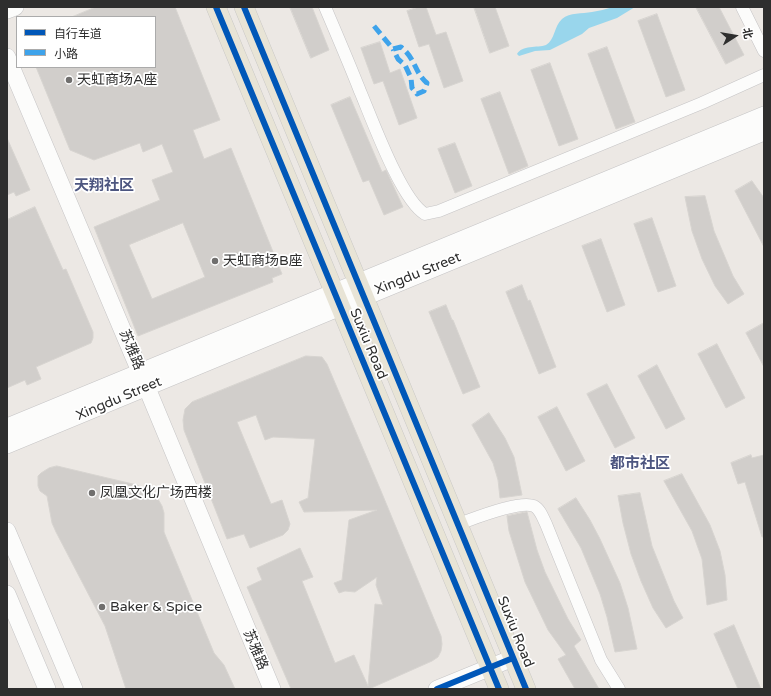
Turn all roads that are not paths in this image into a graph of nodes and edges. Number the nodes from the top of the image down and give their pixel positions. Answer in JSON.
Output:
{"nodes":[{"id":1,"x":15,"y":7,"type":"edge"},
{"id":2,"x":216,"y":7,"type":"edge"},
{"id":3,"x":244,"y":7,"type":"edge"},
{"id":4,"x":325,"y":7,"type":"edge"},
{"id":5,"x":742,"y":7,"type":"edge"},
{"id":6,"x":7,"y":10,"type":"edge"},
{"id":7,"x":764,"y":51,"type":"edge"},
{"id":8,"x":7,"y":57,"type":"edge"},
{"id":9,"x":764,"y":75,"type":"edge"},
{"id":10,"x":764,"y":115,"type":"edge"},
{"id":11,"x":764,"y":132,"type":"edge"},
{"id":12,"x":361,"y":289,"type":"junction"},
{"id":13,"x":337,"y":299,"type":"junction"},
{"id":14,"x":143,"y":380,"type":"junction"},
{"id":15,"x":7,"y":427,"type":"edge"},
{"id":16,"x":7,"y":445,"type":"edge"},
{"id":17,"x":458,"y":524,"type":"junction"},
{"id":18,"x":7,"y":531,"type":"edge"},
{"id":19,"x":7,"y":594,"type":"edge"},
{"id":20,"x":513,"y":658,"type":"junction"},
{"id":21,"x":490,"y":667,"type":"junction"},
{"id":22,"x":47,"y":689,"type":"edge"},
{"id":23,"x":74,"y":689,"type":"edge"},
{"id":24,"x":272,"y":689,"type":"edge"},
{"id":25,"x":438,"y":689,"type":"edge"},
{"id":26,"x":499,"y":689,"type":"edge"},
{"id":27,"x":526,"y":689,"type":"edge"},
{"id":28,"x":619,"y":689,"type":"edge"}],
"edges":[{"from":1,"to":6,"type":"main road"},
{"from":2,"to":13,"type":"main road","name":"Suxiu Road"},
{"from":3,"to":12,"type":"main road","name":"Suxiu Road"},
{"from":4,"to":9,"type":"street"},
{"from":5,"to":7,"type":"street"},
{"from":8,"to":14,"type":"main road","name":"苏雅路"},
{"from":10,"to":12,"type":"main road","name":"Xingdu Street"},
{"from":11,"to":12,"type":"main road","name":"Xingdu Street"},
{"from":12,"to":13,"type":"main road","name":"Xingdu Street"},
{"from":12,"to":17,"type":"main road","name":"Suxiu Road"},
{"from":13,"to":14,"type":"main road","name":"Xingdu Street"},
{"from":13,"to":21,"type":"main road","name":"Suxiu Road"},
{"from":14,"to":15,"type":"main road","name":"Xingdu Street"},
{"from":14,"to":16,"type":"main road","name":"Xingdu Street"},
{"from":14,"to":24,"type":"main road","name":"苏雅路"},
{"from":17,"to":20,"type":"main road","name":"Suxiu Road"},
{"from":17,"to":28,"type":"street"},
{"from":18,"to":23,"type":"main road"},
{"from":19,"to":22,"type":"main road"},
{"from":20,"to":21,"type":"main road"},
{"from":20,"to":27,"type":"main road","name":"Suxiu Road"},
{"from":21,"to":25,"type":"main road"},
{"from":21,"to":26,"type":"main road","name":"Suxiu Road"}]}
